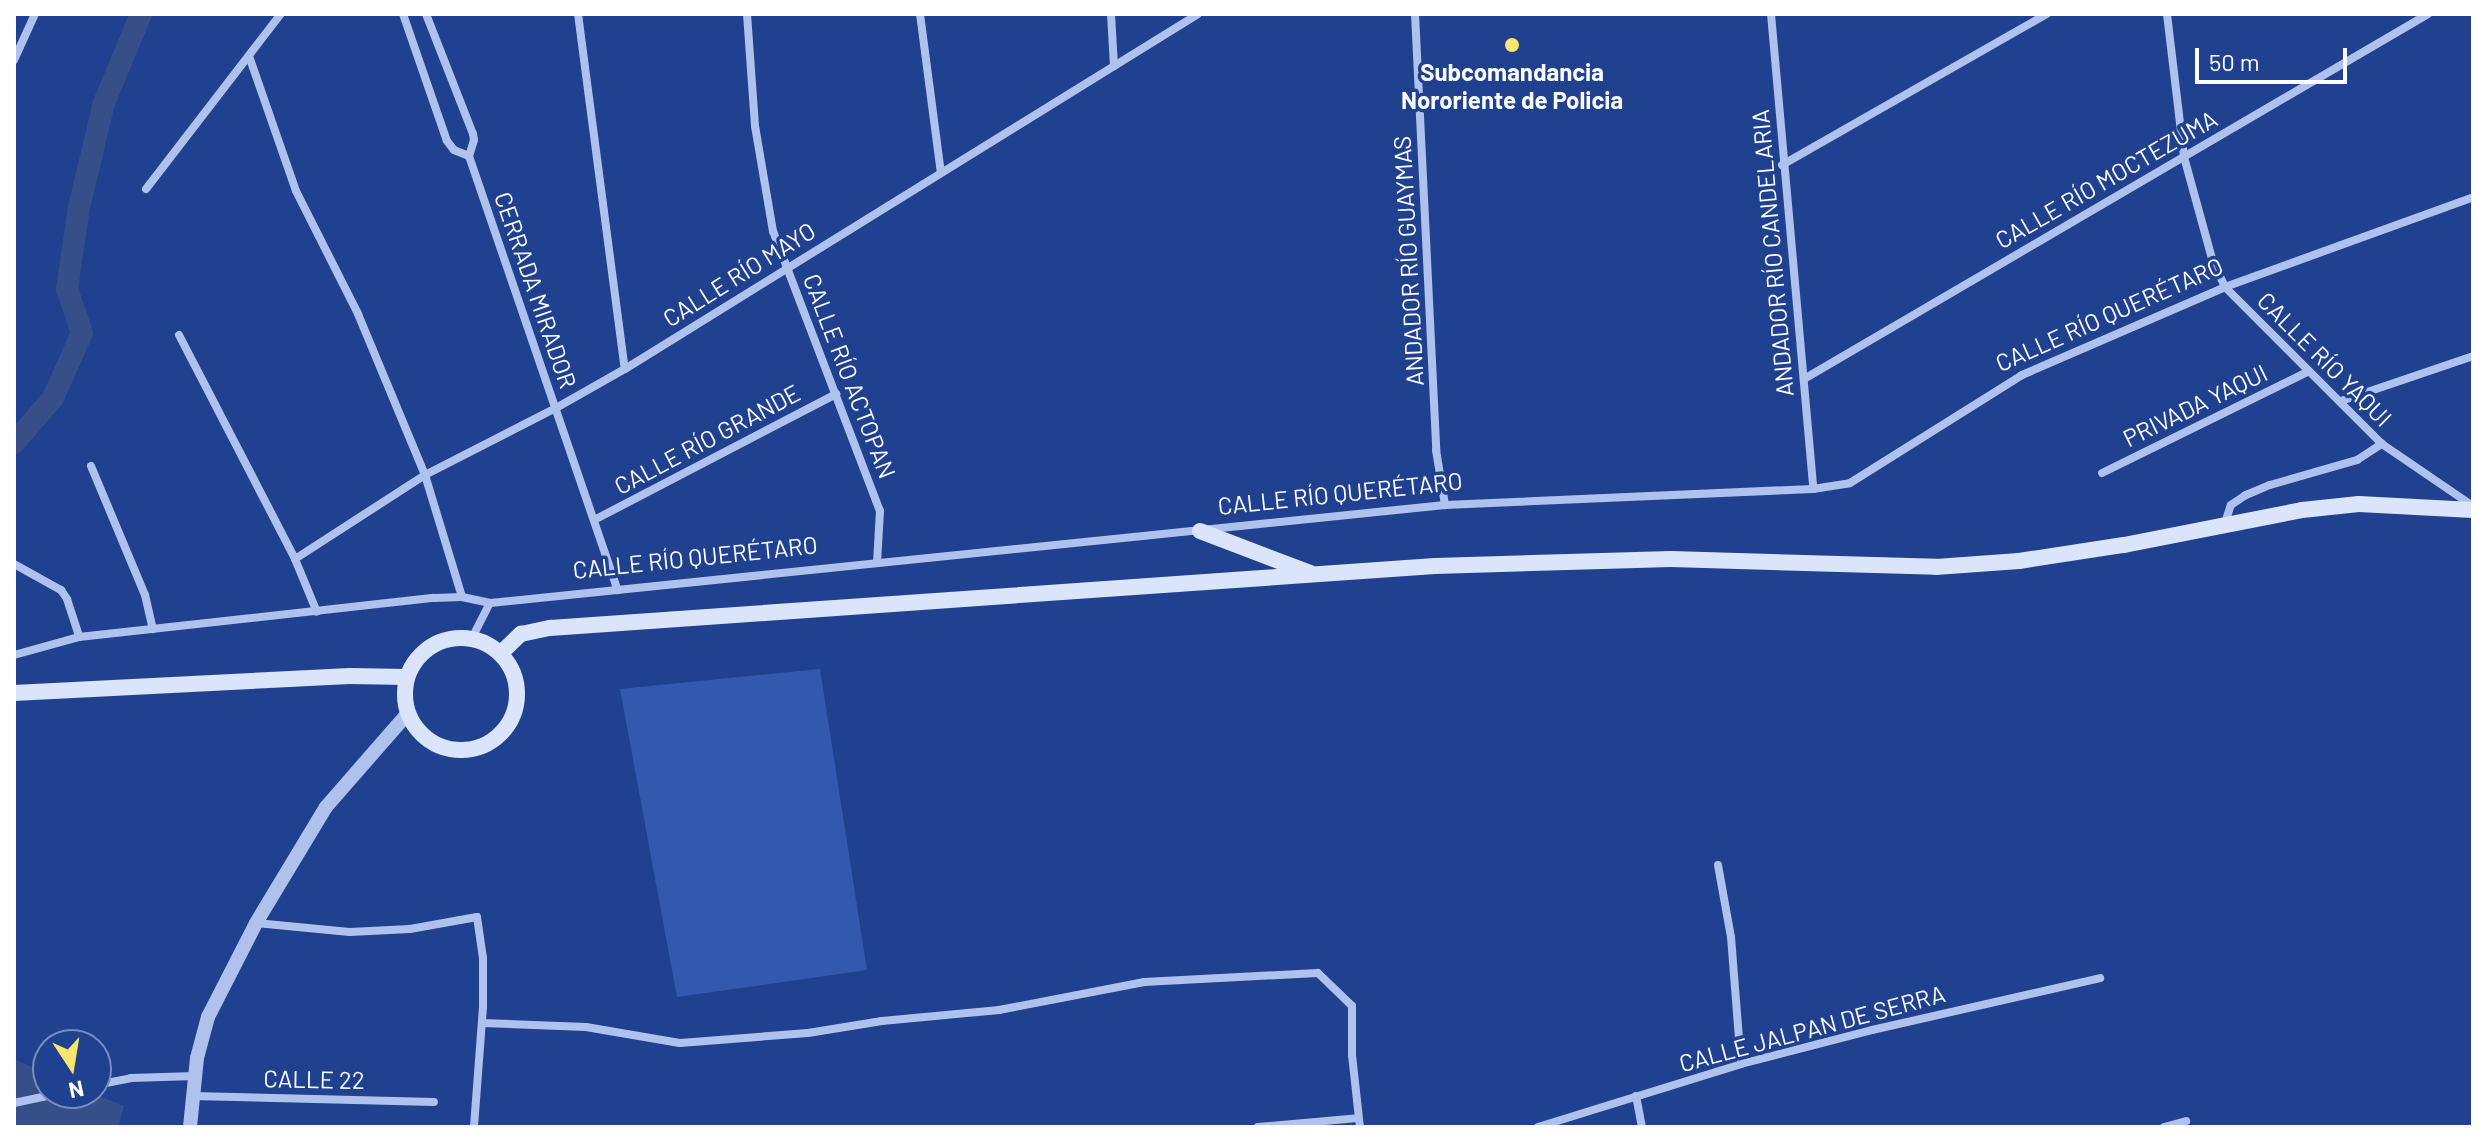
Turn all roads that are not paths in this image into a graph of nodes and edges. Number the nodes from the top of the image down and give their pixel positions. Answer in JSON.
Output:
{"nodes":[{"id":1,"x":35,"y":14,"type":"edge"},
{"id":2,"x":281,"y":14,"type":"edge"},
{"id":3,"x":403,"y":14,"type":"edge"},
{"id":4,"x":426,"y":14,"type":"edge"},
{"id":5,"x":578,"y":14,"type":"edge"},
{"id":6,"x":747,"y":14,"type":"edge"},
{"id":7,"x":920,"y":14,"type":"edge"},
{"id":8,"x":1111,"y":14,"type":"edge"},
{"id":9,"x":1198,"y":14,"type":"edge"},
{"id":10,"x":1415,"y":14,"type":"edge"},
{"id":11,"x":1771,"y":14,"type":"edge"},
{"id":12,"x":2047,"y":14,"type":"edge"},
{"id":13,"x":2167,"y":14,"type":"edge"},
{"id":14,"x":2428,"y":14,"type":"edge"},
{"id":15,"x":249,"y":56,"type":"junction"},
{"id":16,"x":14,"y":60,"type":"edge"},
{"id":17,"x":1114,"y":66,"type":"junction"},
{"id":18,"x":469,"y":156,"type":"junction"},
{"id":19,"x":2184,"y":157,"type":"junction"},
{"id":20,"x":1782,"y":165,"type":"junction"},
{"id":21,"x":941,"y":173,"type":"junction"},
{"id":22,"x":146,"y":189,"type":"dead end"},
{"id":23,"x":2473,"y":197,"type":"edge"},
{"id":24,"x":786,"y":268,"type":"junction"},
{"id":25,"x":2225,"y":287,"type":"junction"},
{"id":26,"x":179,"y":335,"type":"dead end"},
{"id":27,"x":2473,"y":356,"type":"edge"},
{"id":28,"x":625,"y":369,"type":"junction"},
{"id":29,"x":2307,"y":372,"type":"junction"},
{"id":30,"x":1804,"y":379,"type":"junction"},
{"id":31,"x":836,"y":394,"type":"junction"},
{"id":32,"x":2341,"y":401,"type":"junction"},
{"id":33,"x":556,"y":408,"type":"junction"},
{"id":34,"x":2382,"y":444,"type":"junction"},
{"id":35,"x":91,"y":466,"type":"dead end"},
{"id":36,"x":2102,"y":473,"type":"dead end"},
{"id":37,"x":425,"y":475,"type":"junction"},
{"id":38,"x":1813,"y":489,"type":"junction"},
{"id":39,"x":1445,"y":505,"type":"junction"},
{"id":40,"x":2473,"y":508,"type":"edge"},
{"id":41,"x":596,"y":519,"type":"junction"},
{"id":42,"x":2224,"y":526,"type":"junction"},
{"id":43,"x":1200,"y":531,"type":"junction"},
{"id":44,"x":295,"y":559,"type":"junction"},
{"id":45,"x":877,"y":563,"type":"junction"},
{"id":46,"x":14,"y":564,"type":"edge"},
{"id":47,"x":1311,"y":574,"type":"junction"},
{"id":48,"x":618,"y":590,"type":"junction"},
{"id":49,"x":462,"y":597,"type":"junction"},
{"id":50,"x":490,"y":603,"type":"junction"},
{"id":51,"x":317,"y":612,"type":"junction"},
{"id":52,"x":153,"y":629,"type":"junction"},
{"id":53,"x":79,"y":637,"type":"junction"},
{"id":54,"x":472,"y":638,"type":"junction"},
{"id":55,"x":501,"y":653,"type":"junction"},
{"id":56,"x":14,"y":655,"type":"edge"},
{"id":57,"x":407,"y":677,"type":"junction"},
{"id":58,"x":14,"y":693,"type":"edge"},
{"id":59,"x":408,"y":713,"type":"junction"},
{"id":60,"x":1718,"y":865,"type":"dead end"},
{"id":61,"x":256,"y":923,"type":"junction"},
{"id":62,"x":2100,"y":978,"type":"dead end"},
{"id":63,"x":482,"y":1023,"type":"junction"},
{"id":64,"x":1741,"y":1064,"type":"junction"},
{"id":65,"x":195,"y":1076,"type":"junction"},
{"id":66,"x":112,"y":1082,"type":"edge"},
{"id":67,"x":192,"y":1096,"type":"junction"},
{"id":68,"x":1636,"y":1096,"type":"junction"},
{"id":69,"x":434,"y":1102,"type":"dead end"},
{"id":70,"x":2186,"y":1121,"type":"dead end"},
{"id":71,"x":1359,"y":1122,"type":"edge"},
{"id":72,"x":190,"y":1127,"type":"edge"},
{"id":73,"x":474,"y":1127,"type":"edge"},
{"id":74,"x":1258,"y":1127,"type":"edge"},
{"id":75,"x":1538,"y":1127,"type":"edge"},
{"id":76,"x":1642,"y":1127,"type":"edge"},
{"id":77,"x":2164,"y":1127,"type":"edge"}],
"edges":[{"from":1,"to":16,"type":"street"},
{"from":2,"to":15,"type":"street"},
{"from":3,"to":18,"type":"street","name":"CERRADA MIRADOR"},
{"from":4,"to":18,"type":"street"},
{"from":5,"to":28,"type":"street"},
{"from":6,"to":24,"type":"street","name":"CALLE RÍO ACTOPAN"},
{"from":7,"to":21,"type":"street"},
{"from":8,"to":17,"type":"street"},
{"from":9,"to":17,"type":"street","name":"CALLE RÍO MAYO"},
{"from":10,"to":39,"type":"street","name":"ANDADOR RÍO GUAYMAS"},
{"from":11,"to":20,"type":"street","name":"ANDADOR RÍO CANDELARIA"},
{"from":12,"to":20,"type":"street"},
{"from":13,"to":19,"type":"street","name":"CALLE RÍO YAQUI"},
{"from":14,"to":19,"type":"street","name":"CALLE RÍO MOCTEZUMA"},
{"from":15,"to":22,"type":"street"},
{"from":15,"to":37,"type":"street"},
{"from":17,"to":21,"type":"street","name":"CALLE RÍO MAYO"},
{"from":18,"to":33,"type":"street","name":"CERRADA MIRADOR"},
{"from":19,"to":25,"type":"street","name":"CALLE RÍO YAQUI"},
{"from":19,"to":30,"type":"street","name":"CALLE RÍO MOCTEZUMA"},
{"from":20,"to":30,"type":"street","name":"ANDADOR RÍO CANDELARIA"},
{"from":21,"to":24,"type":"street","name":"CALLE RÍO MAYO"},
{"from":23,"to":25,"type":"street","name":"CALLE RÍO QUERÉTARO"},
{"from":24,"to":28,"type":"street","name":"CALLE RÍO MAYO"},
{"from":24,"to":31,"type":"street","name":"CALLE RÍO ACTOPAN"},
{"from":25,"to":29,"type":"street","name":"CALLE RÍO YAQUI"},
{"from":25,"to":38,"type":"street","name":"CALLE RÍO QUERÉTARO"},
{"from":26,"to":44,"type":"street"},
{"from":27,"to":32,"type":"street"},
{"from":28,"to":33,"type":"street","name":"CALLE RÍO MAYO"},
{"from":29,"to":32,"type":"street","name":"CALLE RÍO YAQUI"},
{"from":29,"to":36,"type":"street","name":"PRIVADA YAQUI"},
{"from":30,"to":38,"type":"street","name":"ANDADOR RÍO CANDELARIA"},
{"from":31,"to":41,"type":"street","name":"CALLE RÍO GRANDE"},
{"from":31,"to":45,"type":"street","name":"CALLE RÍO ACTOPAN"},
{"from":32,"to":34,"type":"street","name":"CALLE RÍO YAQUI"},
{"from":33,"to":37,"type":"street","name":"CALLE RÍO MAYO"},
{"from":33,"to":41,"type":"street","name":"CERRADA MIRADOR"},
{"from":34,"to":40,"type":"street","name":"CALLE RÍO YAQUI"},
{"from":34,"to":42,"type":"street"},
{"from":35,"to":52,"type":"street"},
{"from":37,"to":44,"type":"street","name":"CALLE RÍO MAYO"},
{"from":37,"to":49,"type":"street"},
{"from":38,"to":39,"type":"street","name":"CALLE RÍO QUERÉTARO"},
{"from":39,"to":43,"type":"street","name":"CALLE RÍO QUERÉTARO"},
{"from":40,"to":42,"type":"main road"},
{"from":41,"to":48,"type":"street","name":"CERRADA MIRADOR"},
{"from":42,"to":47,"type":"main road"},
{"from":43,"to":45,"type":"street","name":"CALLE RÍO QUERÉTARO"},
{"from":43,"to":47,"type":"main road"},
{"from":44,"to":51,"type":"street"},
{"from":45,"to":48,"type":"street","name":"CALLE RÍO QUERÉTARO"},
{"from":46,"to":53,"type":"street"},
{"from":47,"to":55,"type":"main road"},
{"from":48,"to":50,"type":"street","name":"CALLE RÍO QUERÉTARO"},
{"from":49,"to":50,"type":"street","name":"CALLE RÍO QUERÉTARO"},
{"from":49,"to":51,"type":"street","name":"CALLE RÍO QUERÉTARO"},
{"from":50,"to":54,"type":"street"},
{"from":51,"to":52,"type":"street","name":"CALLE RÍO QUERÉTARO"},
{"from":52,"to":53,"type":"street","name":"CALLE RÍO QUERÉTARO"},
{"from":53,"to":56,"type":"street","name":"CALLE RÍO QUERÉTARO"},
{"from":54,"to":55,"type":"main road"},
{"from":54,"to":57,"type":"main road"},
{"from":55,"to":59,"type":"main road"},
{"from":57,"to":58,"type":"main road"},
{"from":57,"to":59,"type":"main road"},
{"from":59,"to":61,"type":"street"},
{"from":60,"to":64,"type":"street"},
{"from":61,"to":63,"type":"street"},
{"from":61,"to":65,"type":"street"},
{"from":62,"to":64,"type":"street","name":"CALLE JALPAN DE SERRA"},
{"from":63,"to":71,"type":"street"},
{"from":63,"to":73,"type":"street"},
{"from":64,"to":68,"type":"street","name":"CALLE JALPAN DE SERRA"},
{"from":65,"to":66,"type":"street"},
{"from":65,"to":67,"type":"street"},
{"from":67,"to":69,"type":"street","name":"CALLE 22"},
{"from":67,"to":72,"type":"street"},
{"from":68,"to":75,"type":"street","name":"CALLE JALPAN DE SERRA"},
{"from":68,"to":76,"type":"street"},
{"from":70,"to":77,"type":"street"},
{"from":71,"to":74,"type":"street"}]}
